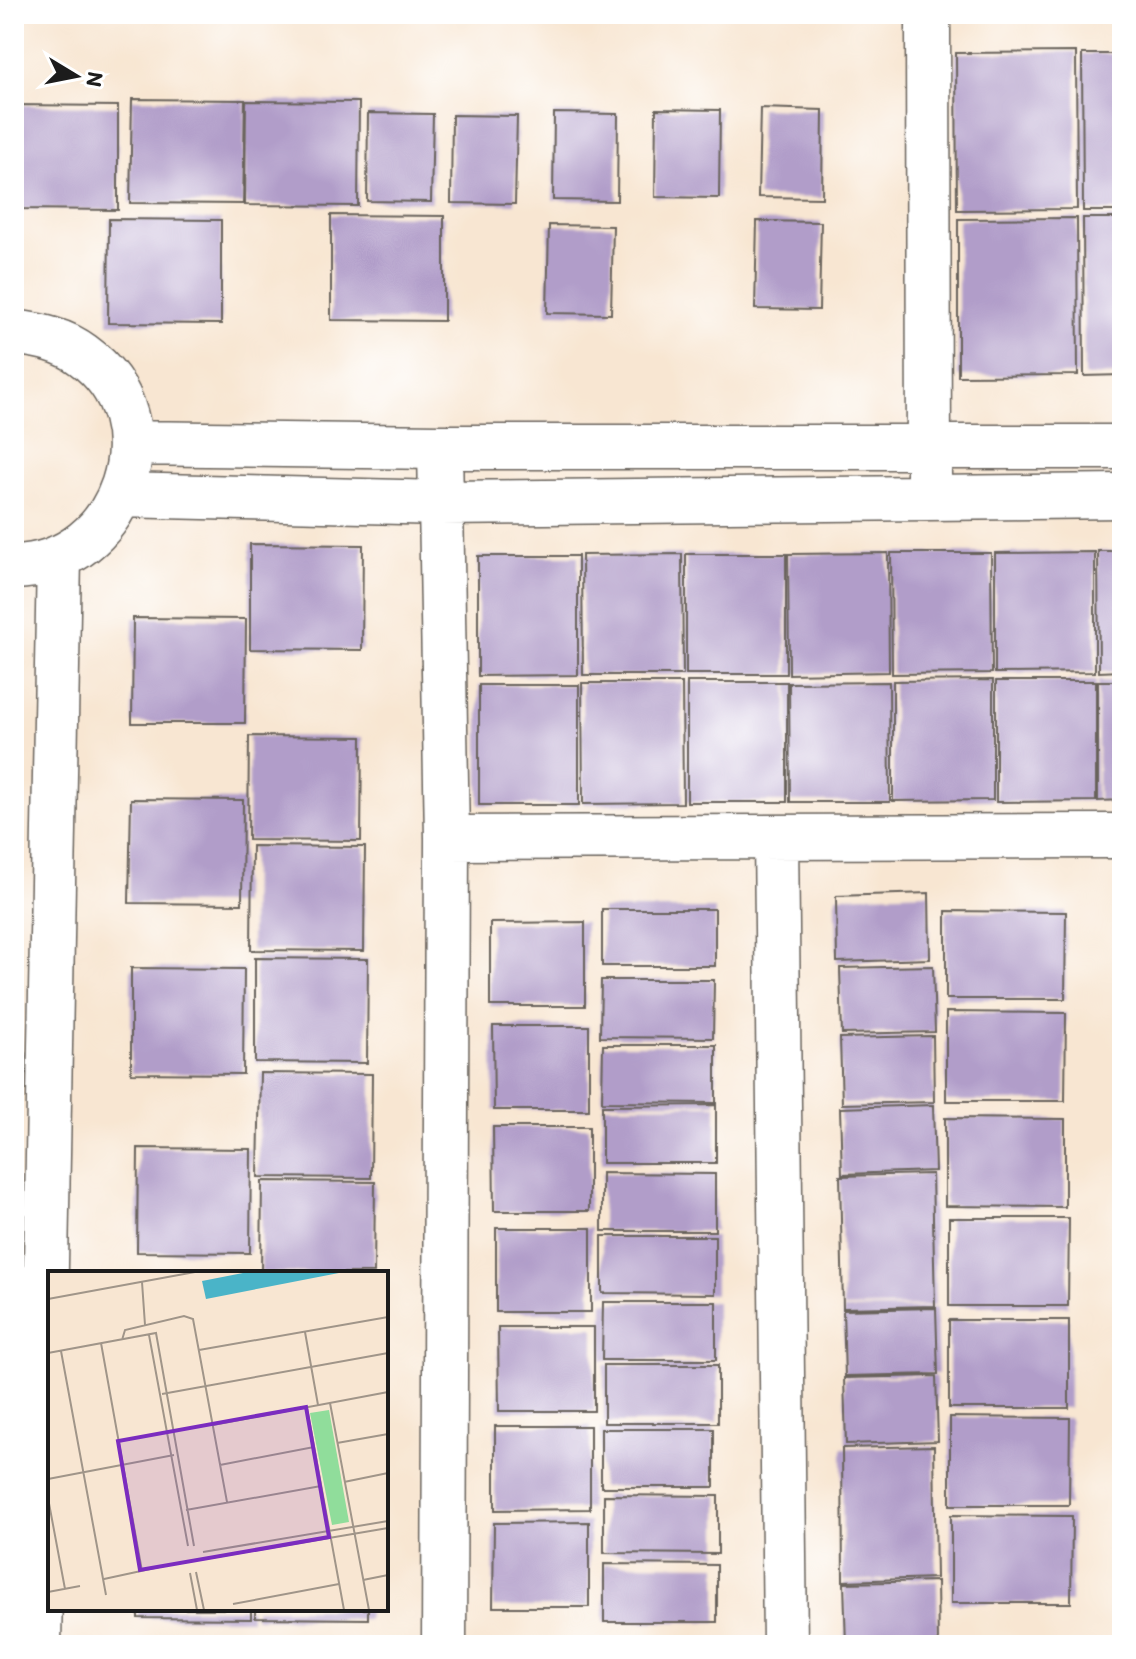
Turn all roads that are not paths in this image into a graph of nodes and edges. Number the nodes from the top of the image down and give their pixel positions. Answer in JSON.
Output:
{"nodes":[{"id":1,"x":928,"y":14,"type":"edge"},
{"id":2,"x":14,"y":332,"type":"edge"},
{"id":3,"x":130,"y":443,"type":"junction"},
{"id":4,"x":440,"y":447,"type":"junction"},
{"id":5,"x":1122,"y":447,"type":"edge"},
{"id":6,"x":929,"y":448,"type":"junction"},
{"id":7,"x":121,"y":495,"type":"junction"},
{"id":8,"x":1122,"y":496,"type":"edge"},
{"id":9,"x":929,"y":498,"type":"junction"},
{"id":10,"x":441,"y":503,"type":"junction"},
{"id":11,"x":59,"y":557,"type":"junction"},
{"id":12,"x":14,"y":567,"type":"edge"},
{"id":13,"x":1122,"y":836,"type":"edge"},
{"id":14,"x":776,"y":837,"type":"junction"},
{"id":15,"x":447,"y":838,"type":"junction"},
{"id":16,"x":39,"y":1645,"type":"edge"},
{"id":17,"x":444,"y":1645,"type":"edge"},
{"id":18,"x":785,"y":1645,"type":"edge"}],
"edges":[{"from":1,"to":6,"type":"street"},
{"from":2,"to":3,"type":"street"},
{"from":3,"to":4,"type":"street"},
{"from":3,"to":7,"type":"street"},
{"from":4,"to":6,"type":"street"},
{"from":4,"to":10,"type":"street"},
{"from":5,"to":6,"type":"street"},
{"from":6,"to":9,"type":"street"},
{"from":7,"to":10,"type":"street"},
{"from":7,"to":11,"type":"street"},
{"from":8,"to":9,"type":"street"},
{"from":9,"to":10,"type":"street"},
{"from":10,"to":15,"type":"street"},
{"from":11,"to":12,"type":"street"},
{"from":11,"to":16,"type":"street"},
{"from":13,"to":14,"type":"street"},
{"from":14,"to":15,"type":"street"},
{"from":14,"to":18,"type":"street"},
{"from":15,"to":17,"type":"street"}]}
